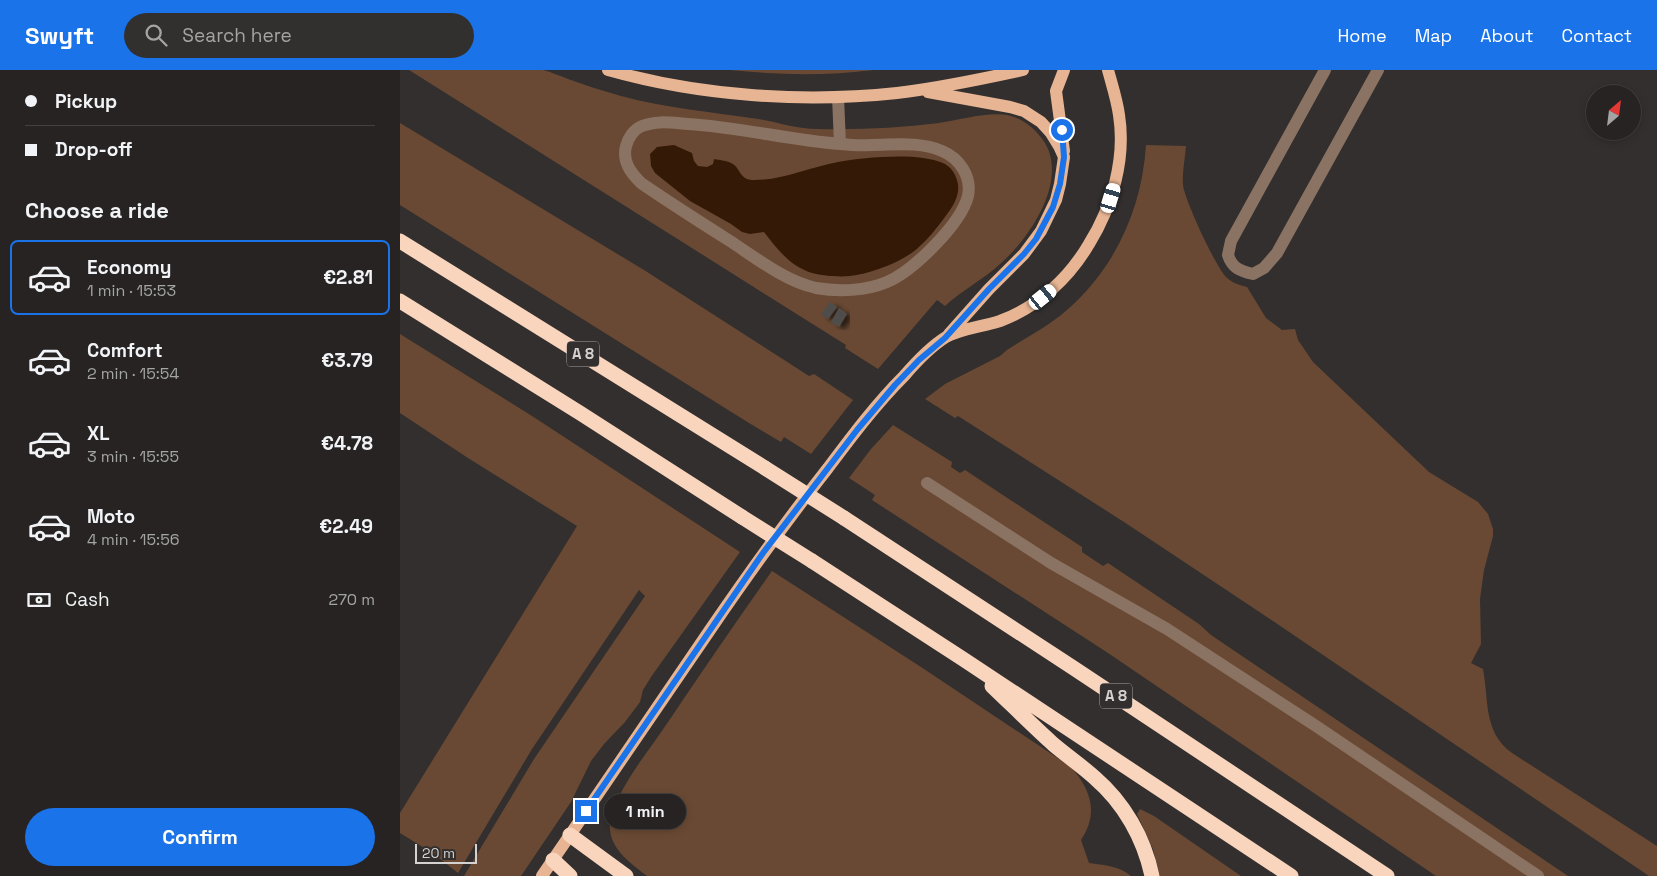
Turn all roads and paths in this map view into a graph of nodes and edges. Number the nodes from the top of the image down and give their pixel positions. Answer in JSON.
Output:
{"nodes":[{"id":1,"x":608,"y":70,"type":"edge"},
{"id":2,"x":1023,"y":70,"type":"edge"},
{"id":3,"x":1064,"y":70,"type":"edge"},
{"id":4,"x":1108,"y":70,"type":"edge"},
{"id":5,"x":1325,"y":70,"type":"edge"},
{"id":6,"x":1378,"y":70,"type":"edge"},
{"id":7,"x":920,"y":90,"type":"junction"},
{"id":8,"x":838,"y":97,"type":"junction"},
{"id":9,"x":840,"y":144,"type":"junction"},
{"id":10,"x":1064,"y":157,"type":"junction"},
{"id":11,"x":400,"y":241,"type":"edge"},
{"id":12,"x":400,"y":301,"type":"edge"},
{"id":13,"x":945,"y":338,"type":"junction"},
{"id":14,"x":927,"y":483,"type":"dead end"},
{"id":15,"x":963,"y":659,"type":"junction"},
{"id":16,"x":570,"y":835,"type":"junction"},
{"id":17,"x":552,"y":860,"type":"junction"},
{"id":18,"x":542,"y":876,"type":"edge"},
{"id":19,"x":570,"y":876,"type":"edge"},
{"id":20,"x":626,"y":876,"type":"edge"},
{"id":21,"x":1152,"y":876,"type":"edge"},
{"id":22,"x":1291,"y":876,"type":"edge"},
{"id":23,"x":1387,"y":876,"type":"edge"},
{"id":24,"x":1538,"y":876,"type":"edge"}],
"edges":[{"from":1,"to":8,"type":"main road"},
{"from":2,"to":7,"type":"main road"},
{"from":3,"to":10,"type":"main road"},
{"from":4,"to":13,"type":"main road"},
{"from":5,"to":6,"type":"lane"},
{"from":7,"to":8,"type":"main road"},
{"from":7,"to":10,"type":"main road"},
{"from":8,"to":9,"type":"lane"},
{"from":9,"to":9,"type":"lane"},
{"from":10,"to":13,"type":"main road"},
{"from":11,"to":23,"type":"highway","number":"A 8","bridge":true},
{"from":12,"to":15,"type":"highway","bridge":true},
{"from":13,"to":16,"type":"main road"},
{"from":14,"to":24,"type":"lane"},
{"from":15,"to":21,"type":"highway"},
{"from":15,"to":22,"type":"highway"},
{"from":16,"to":17,"type":"main road"},
{"from":16,"to":20,"type":"highway"},
{"from":17,"to":18,"type":"main road"},
{"from":17,"to":19,"type":"highway"}]}
